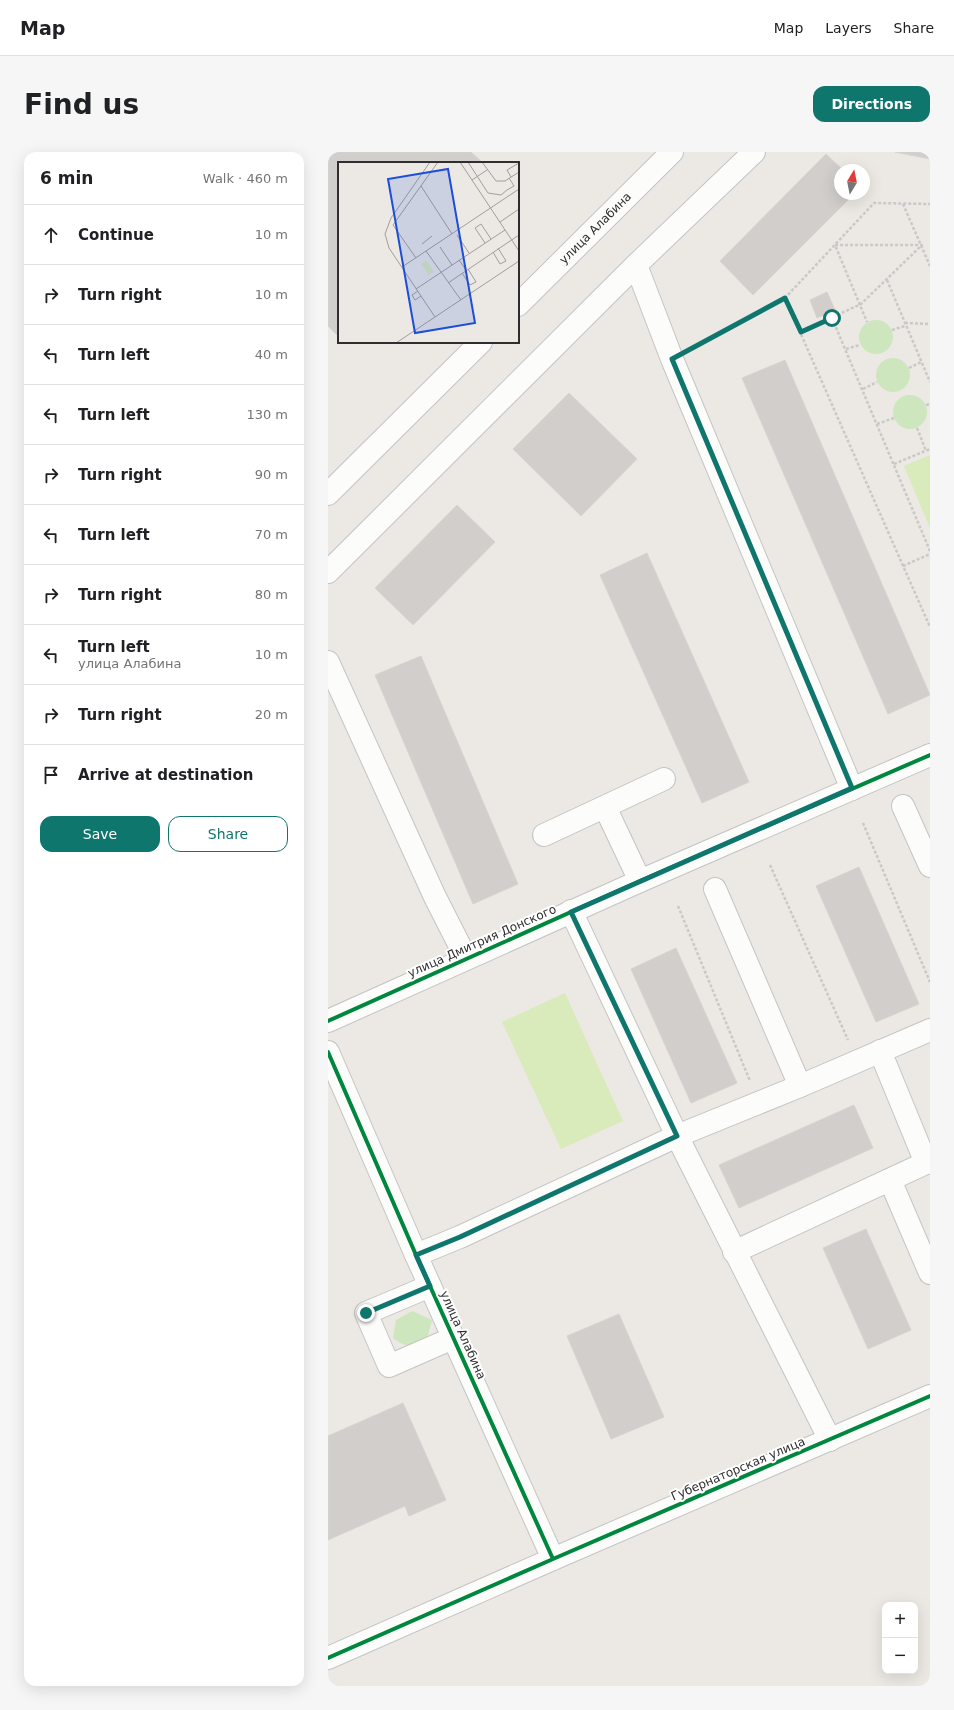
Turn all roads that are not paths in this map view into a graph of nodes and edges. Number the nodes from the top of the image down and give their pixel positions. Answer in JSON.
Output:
{"nodes":[{"id":1,"x":672,"y":152,"type":"edge"},
{"id":2,"x":754,"y":152,"type":"edge"},
{"id":3,"x":636,"y":265,"type":"junction"},
{"id":4,"x":519,"y":304,"type":"edge"},
{"id":5,"x":480,"y":343,"type":"edge"},
{"id":6,"x":328,"y":494,"type":"edge"},
{"id":7,"x":328,"y":572,"type":"edge"},
{"id":8,"x":328,"y":662,"type":"edge"},
{"id":9,"x":930,"y":755,"type":"edge"},
{"id":10,"x":664,"y":779,"type":"dead end"},
{"id":11,"x":852,"y":788,"type":"junction"},
{"id":12,"x":904,"y":806,"type":"dead end"},
{"id":13,"x":605,"y":807,"type":"junction"},
{"id":14,"x":544,"y":835,"type":"dead end"},
{"id":15,"x":930,"y":866,"type":"edge"},
{"id":16,"x":640,"y":881,"type":"junction"},
{"id":17,"x":715,"y":889,"type":"dead end"},
{"id":18,"x":571,"y":912,"type":"junction"},
{"id":19,"x":466,"y":958,"type":"junction"},
{"id":20,"x":328,"y":1022,"type":"edge"},
{"id":21,"x":930,"y":1030,"type":"edge"},
{"id":22,"x":880,"y":1051,"type":"junction"},
{"id":23,"x":328,"y":1052,"type":"edge"},
{"id":24,"x":800,"y":1086,"type":"junction"},
{"id":25,"x":677,"y":1136,"type":"junction"},
{"id":26,"x":928,"y":1162,"type":"edge"},
{"id":27,"x":890,"y":1180,"type":"junction"},
{"id":28,"x":734,"y":1252,"type":"junction"},
{"id":29,"x":416,"y":1255,"type":"junction"},
{"id":30,"x":930,"y":1273,"type":"edge"},
{"id":31,"x":430,"y":1286,"type":"junction"},
{"id":32,"x":454,"y":1338,"type":"junction"},
{"id":33,"x":930,"y":1396,"type":"edge"},
{"id":34,"x":830,"y":1440,"type":"junction"},
{"id":35,"x":552,"y":1559,"type":"junction"},
{"id":36,"x":328,"y":1658,"type":"edge"}],
"edges":[{"from":1,"to":4,"type":"street","name":"улица Алабина"},
{"from":2,"to":3,"type":"street"},
{"from":3,"to":7,"type":"street"},
{"from":3,"to":11,"type":"street"},
{"from":5,"to":6,"type":"street"},
{"from":8,"to":19,"type":"street"},
{"from":9,"to":11,"type":"street","name":"улица Дмитрия Донского"},
{"from":10,"to":13,"type":"street"},
{"from":11,"to":16,"type":"street","name":"улица Дмитрия Донского"},
{"from":12,"to":15,"type":"street"},
{"from":13,"to":14,"type":"street"},
{"from":13,"to":16,"type":"street"},
{"from":16,"to":18,"type":"street","name":"улица Дмитрия Донского"},
{"from":17,"to":24,"type":"street"},
{"from":18,"to":19,"type":"street","name":"улица Дмитрия Донского"},
{"from":18,"to":25,"type":"street"},
{"from":19,"to":20,"type":"street","name":"улица Дмитрия Донского"},
{"from":21,"to":22,"type":"street"},
{"from":22,"to":24,"type":"street"},
{"from":22,"to":26,"type":"street"},
{"from":23,"to":29,"type":"street","name":"улица Алабина"},
{"from":24,"to":25,"type":"street"},
{"from":25,"to":28,"type":"street"},
{"from":25,"to":29,"type":"street"},
{"from":26,"to":27,"type":"street"},
{"from":27,"to":28,"type":"street"},
{"from":27,"to":30,"type":"street"},
{"from":28,"to":34,"type":"street"},
{"from":29,"to":31,"type":"street","name":"улица Алабина"},
{"from":31,"to":32,"type":"street","name":"улица Алабина"},
{"from":31,"to":32,"type":"street"},
{"from":32,"to":35,"type":"street","name":"улица Алабина"},
{"from":33,"to":34,"type":"street","name":"Губернаторская улица"},
{"from":34,"to":35,"type":"street","name":"Губернаторская улица"},
{"from":35,"to":36,"type":"street","name":"Губернаторская улица"}]}
